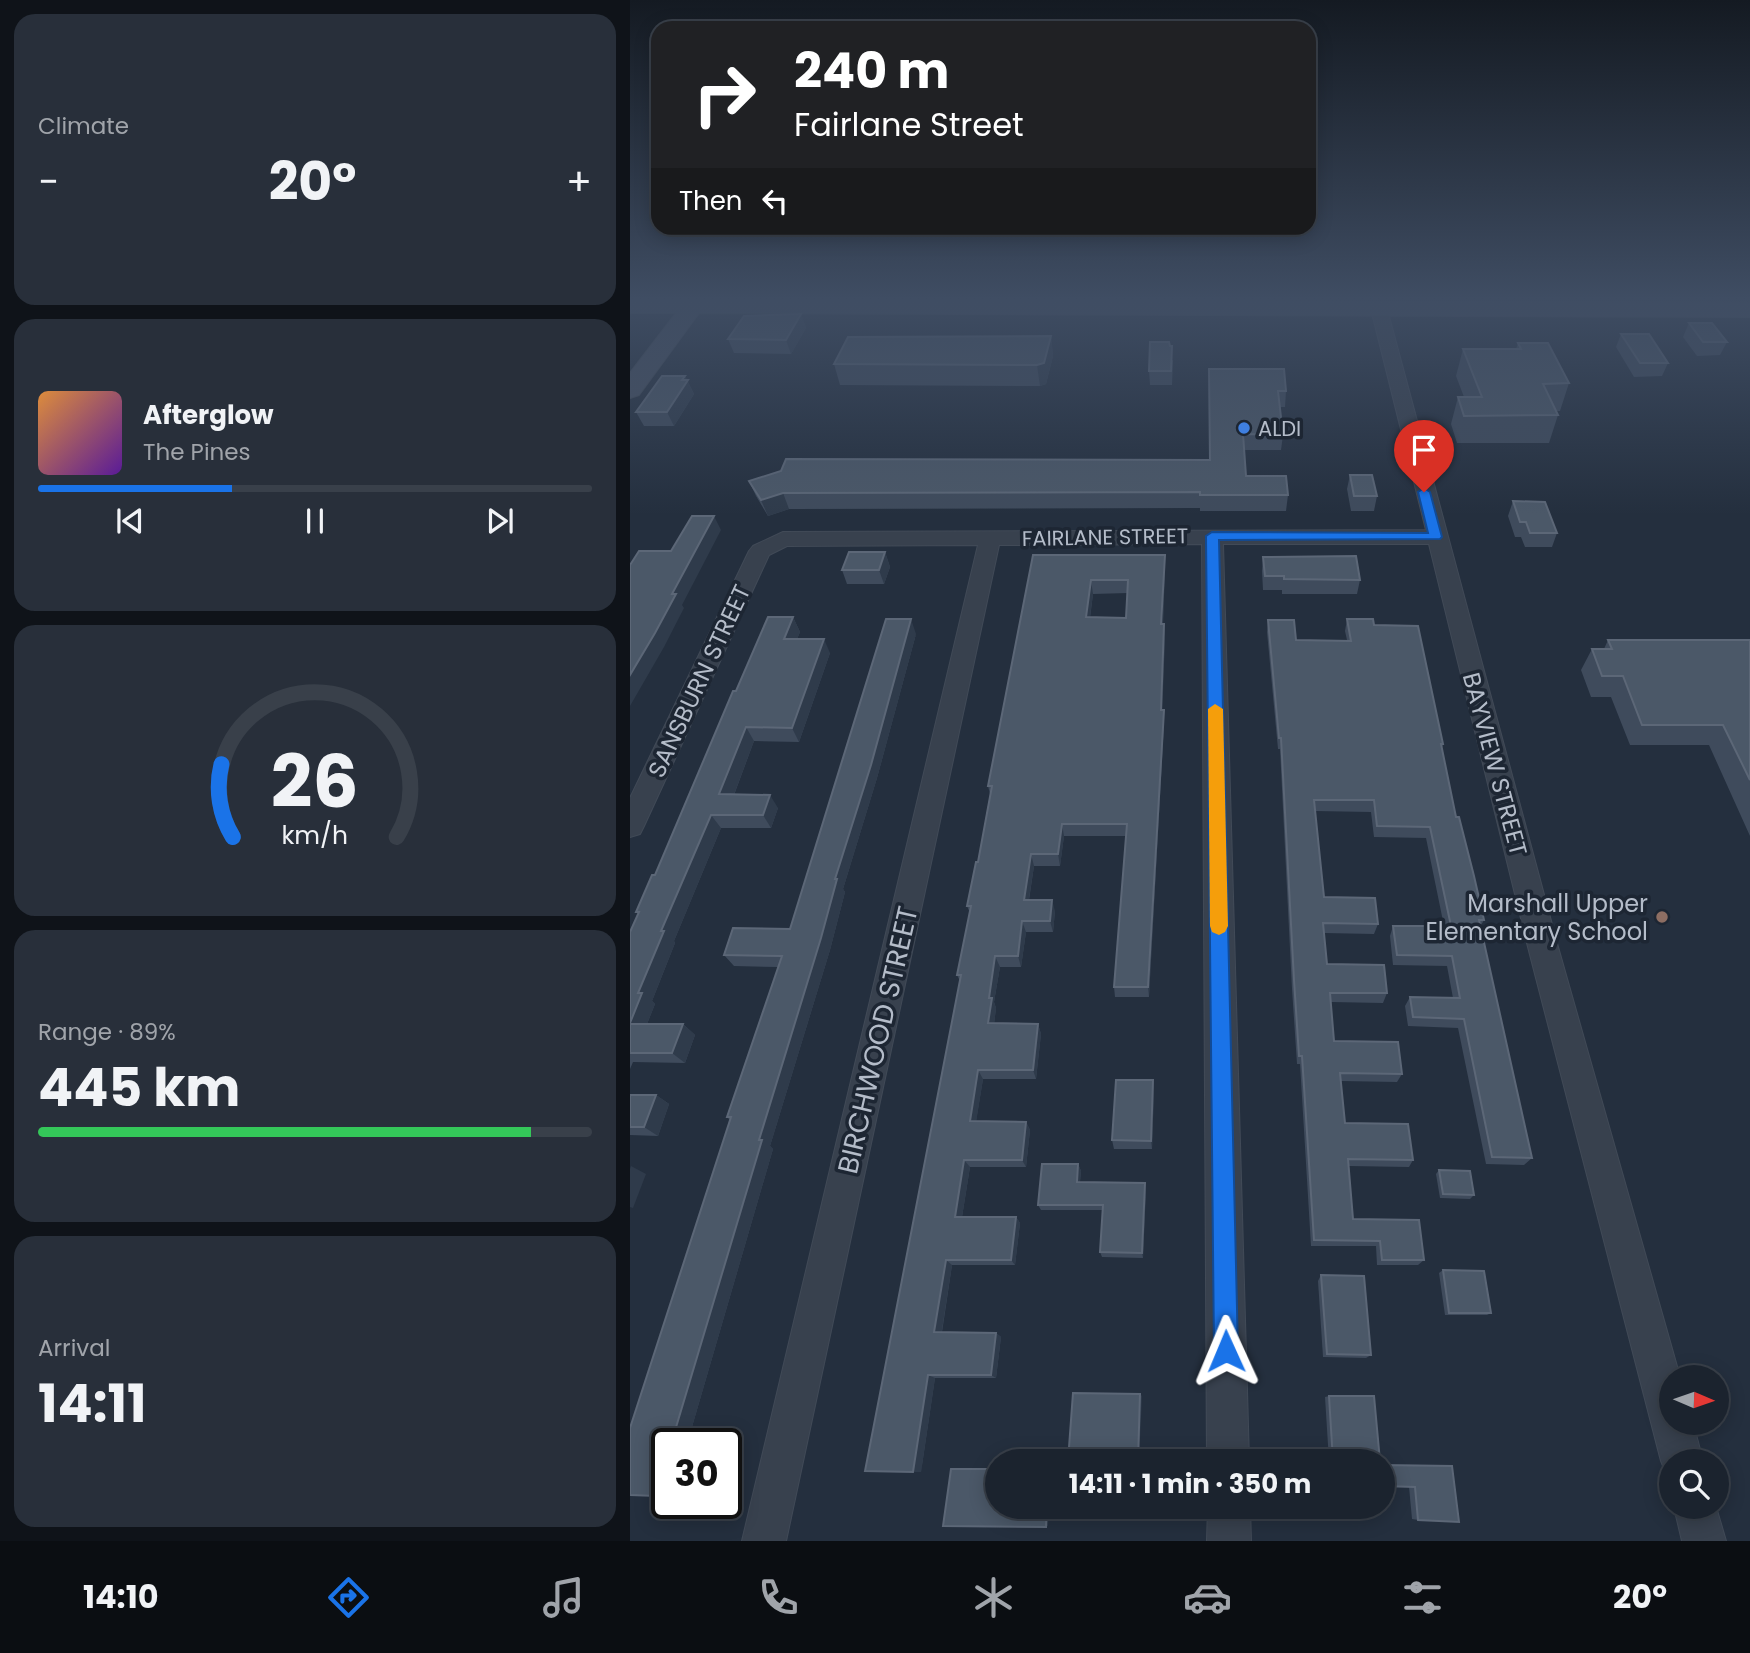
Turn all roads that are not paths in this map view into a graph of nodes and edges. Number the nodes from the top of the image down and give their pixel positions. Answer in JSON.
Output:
{"nodes":[{"id":1,"x":644,"y":371,"type":"edge"},
{"id":2,"x":1394,"y":371,"type":"edge"},
{"id":3,"x":630,"y":390,"type":"edge"},
{"id":4,"x":1212,"y":536,"type":"junction"},
{"id":5,"x":1436,"y":537,"type":"junction"},
{"id":6,"x":990,"y":539,"type":"junction"},
{"id":7,"x":775,"y":542,"type":"joint"},
{"id":8,"x":630,"y":826,"type":"edge"},
{"id":9,"x":1659,"y":1373,"type":"edge"},
{"id":10,"x":1228,"y":1449,"type":"edge"},
{"id":11,"x":1228,"y":1519,"type":"edge"},
{"id":12,"x":1698,"y":1519,"type":"edge"},
{"id":13,"x":764,"y":1541,"type":"edge"},
{"id":14,"x":1229,"y":1541,"type":"edge"},
{"id":15,"x":1704,"y":1541,"type":"edge"}],
"edges":[{"from":1,"to":3,"type":"main road"},
{"from":2,"to":5,"type":"street","name":"BAYVIEW STREET"},
{"from":4,"to":5,"type":"street","name":"FAIRLANE STREET"},
{"from":4,"to":6,"type":"street","name":"FAIRLANE STREET"},
{"from":4,"to":10,"type":"street"},
{"from":5,"to":9,"type":"street","name":"BAYVIEW STREET"},
{"from":6,"to":7,"type":"street","name":"FAIRLANE STREET"},
{"from":6,"to":13,"type":"street","name":"BIRCHWOOD STREET"},
{"from":7,"to":8,"type":"street","name":"SANSBURN STREET"},
{"from":11,"to":14,"type":"street"},
{"from":12,"to":15,"type":"street"}]}
